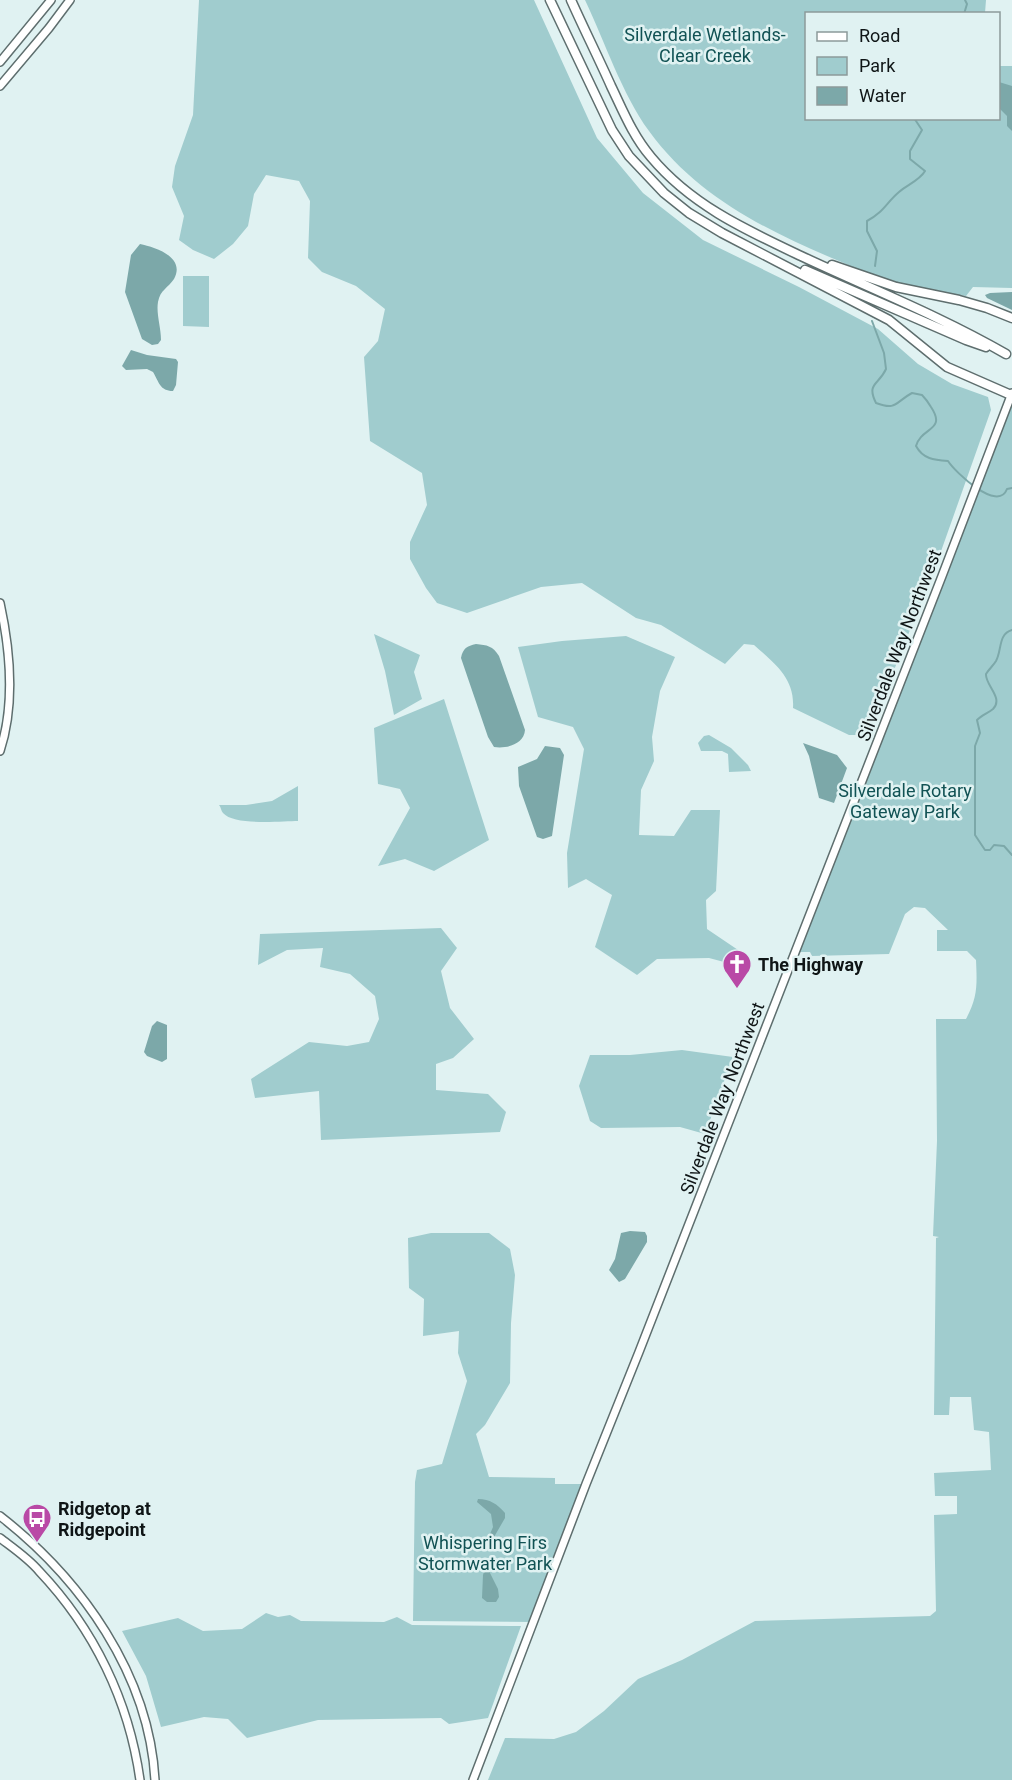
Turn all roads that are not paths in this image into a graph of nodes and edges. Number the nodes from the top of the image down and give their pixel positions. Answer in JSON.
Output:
{"nodes":[{"id":1,"x":51,"y":0,"type":"edge"},
{"id":2,"x":70,"y":0,"type":"edge"},
{"id":3,"x":550,"y":0,"type":"edge"},
{"id":4,"x":571,"y":0,"type":"edge"},
{"id":5,"x":0,"y":62,"type":"edge"},
{"id":6,"x":0,"y":86,"type":"edge"},
{"id":7,"x":789,"y":250,"type":"junction"},
{"id":8,"x":761,"y":252,"type":"junction"},
{"id":9,"x":1012,"y":318,"type":"edge"},
{"id":10,"x":1009,"y":355,"type":"edge"},
{"id":11,"x":1012,"y":394,"type":"edge"},
{"id":12,"x":0,"y":603,"type":"edge"},
{"id":13,"x":0,"y":751,"type":"edge"},
{"id":14,"x":0,"y":1516,"type":"edge"},
{"id":15,"x":0,"y":1538,"type":"edge"},
{"id":16,"x":140,"y":1780,"type":"edge"},
{"id":17,"x":154,"y":1780,"type":"edge"},
{"id":18,"x":473,"y":1780,"type":"edge"}],
"edges":[{"from":1,"to":5,"type":"main road"},
{"from":2,"to":6,"type":"main road"},
{"from":3,"to":8,"type":"highway"},
{"from":4,"to":7,"type":"highway"},
{"from":7,"to":9,"type":"highway"},
{"from":7,"to":10,"type":"highway"},
{"from":8,"to":10,"type":"highway"},
{"from":8,"to":11,"type":"highway"},
{"from":11,"to":18,"type":"main road","name":"Silverdale Way Northwest"},
{"from":12,"to":13,"type":"main road"},
{"from":14,"to":17,"type":"main road"},
{"from":15,"to":16,"type":"main road"}]}
